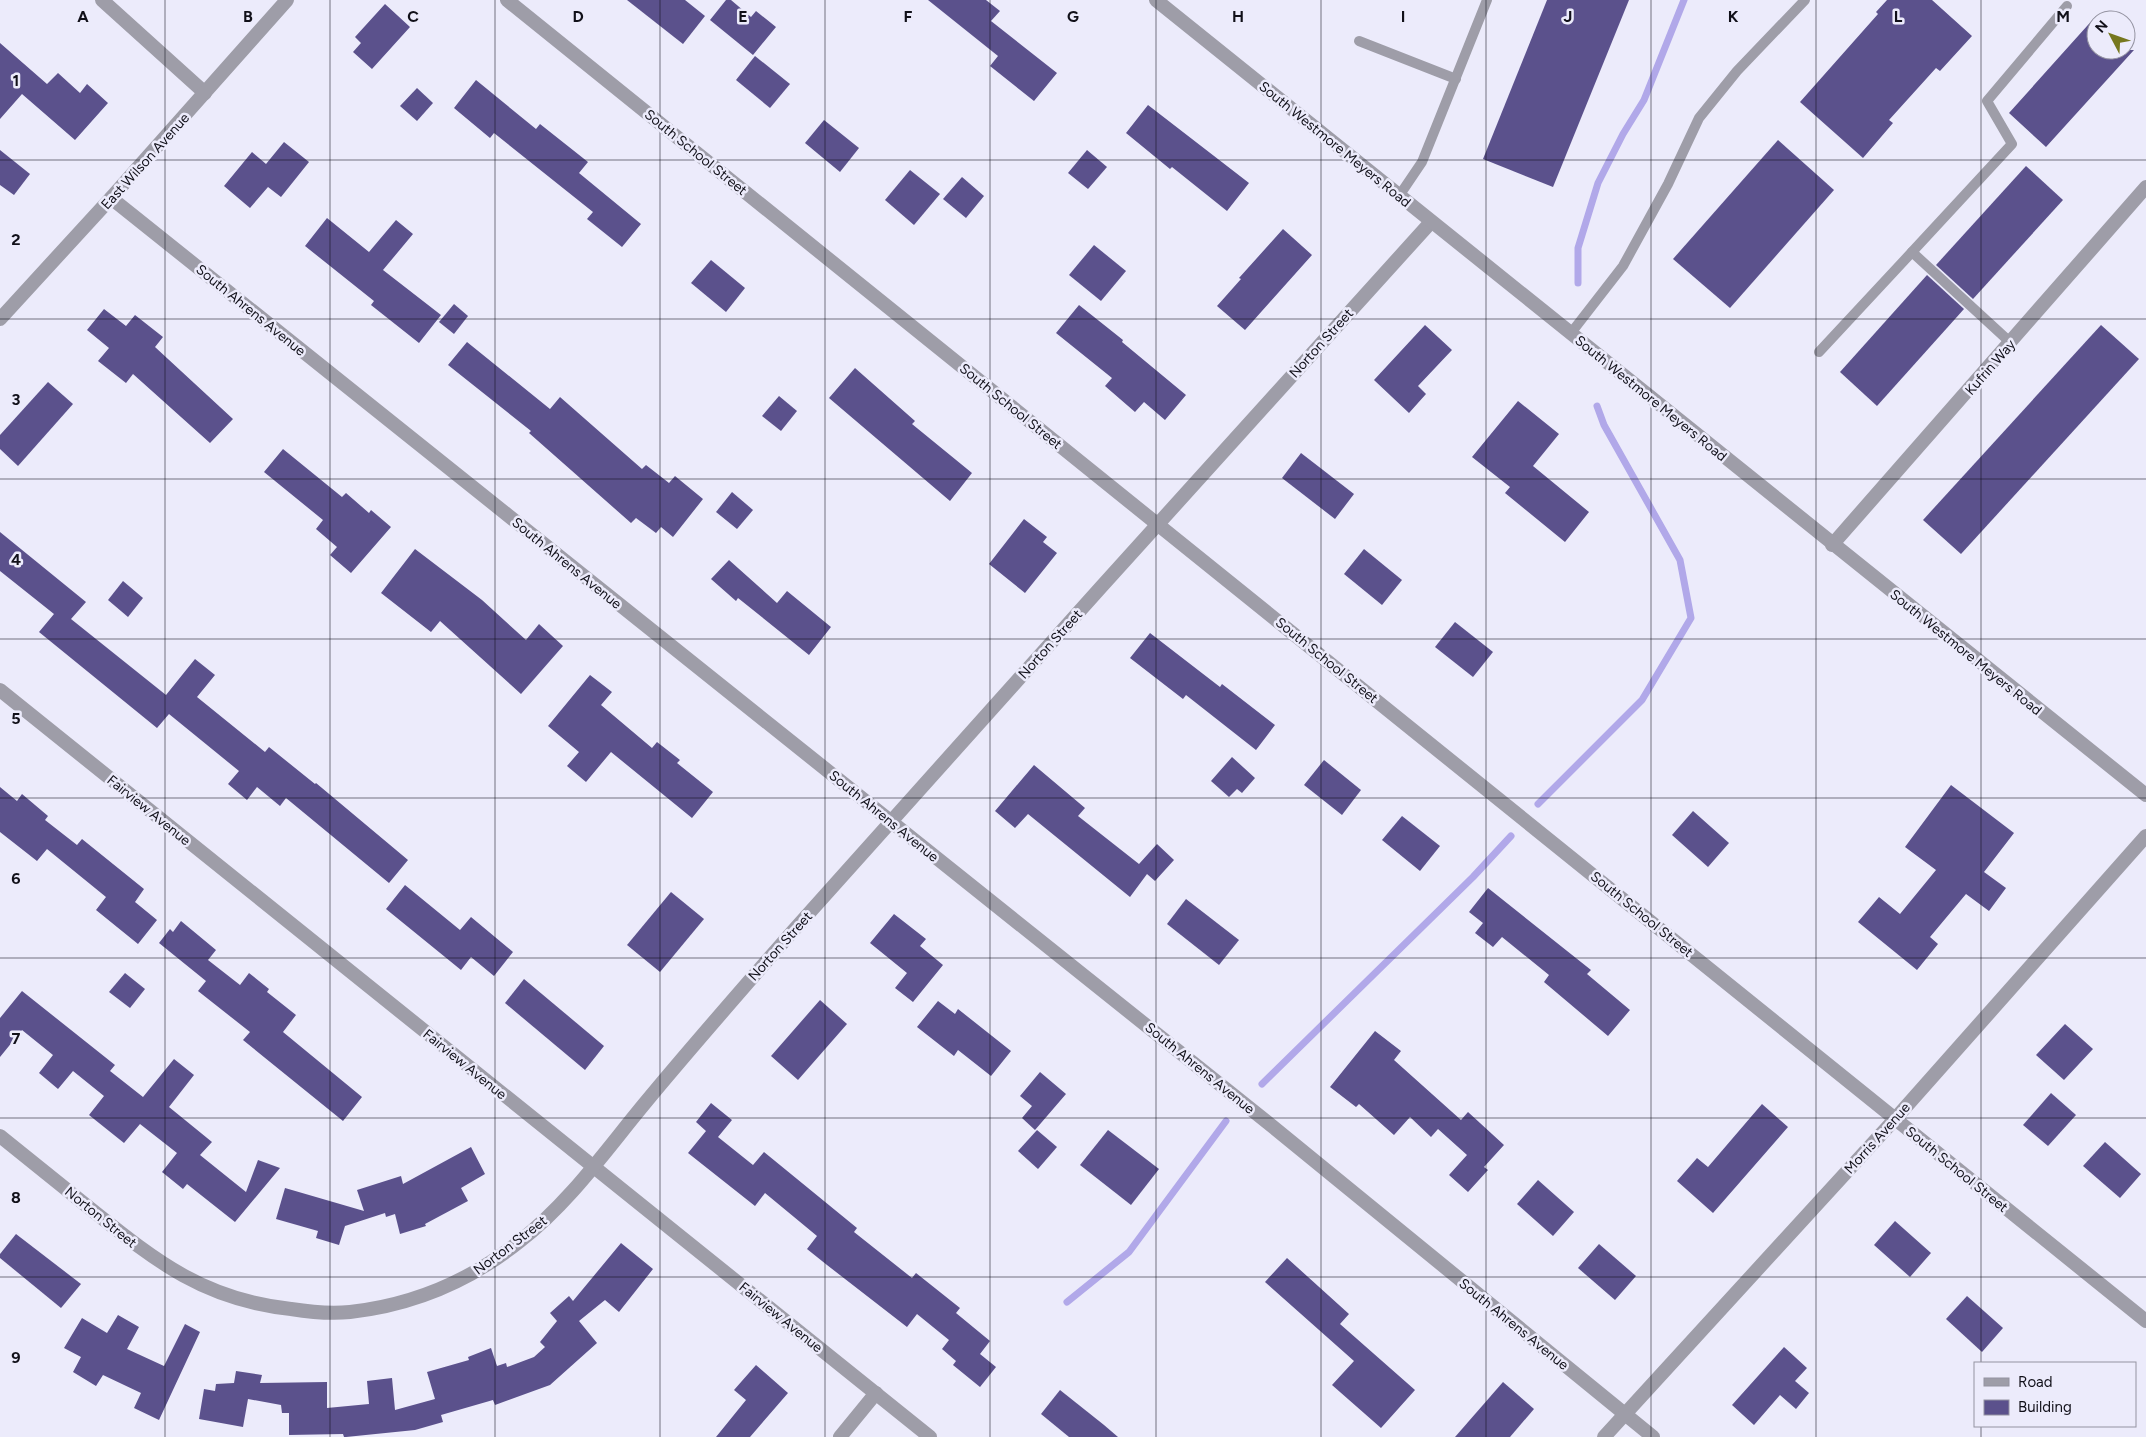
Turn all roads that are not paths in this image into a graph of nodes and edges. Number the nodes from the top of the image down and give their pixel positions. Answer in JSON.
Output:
{"nodes":[{"id":1,"x":102,"y":0,"type":"edge"},
{"id":2,"x":287,"y":0,"type":"edge"},
{"id":3,"x":507,"y":0,"type":"edge"},
{"id":4,"x":1156,"y":0,"type":"edge"},
{"id":5,"x":1488,"y":0,"type":"edge"},
{"id":6,"x":1805,"y":0,"type":"edge"},
{"id":7,"x":2067,"y":6,"type":"dead end"},
{"id":8,"x":1359,"y":41,"type":"dead end"},
{"id":9,"x":1456,"y":79,"type":"junction"},
{"id":10,"x":205,"y":93,"type":"junction"},
{"id":11,"x":2146,"y":187,"type":"edge"},
{"id":12,"x":1399,"y":196,"type":"junction"},
{"id":13,"x":111,"y":198,"type":"junction"},
{"id":14,"x":1432,"y":222,"type":"junction"},
{"id":15,"x":1912,"y":252,"type":"junction"},
{"id":16,"x":0,"y":319,"type":"edge"},
{"id":17,"x":1571,"y":333,"type":"junction"},
{"id":18,"x":2011,"y":343,"type":"junction"},
{"id":19,"x":1819,"y":352,"type":"dead end"},
{"id":20,"x":1157,"y":524,"type":"junction"},
{"id":21,"x":1832,"y":545,"type":"junction"},
{"id":22,"x":0,"y":690,"type":"edge"},
{"id":23,"x":2146,"y":795,"type":"edge"},
{"id":24,"x":891,"y":821,"type":"junction"},
{"id":25,"x":2146,"y":836,"type":"edge"},
{"id":26,"x":1895,"y":1119,"type":"junction"},
{"id":27,"x":4,"y":1139,"type":"edge"},
{"id":28,"x":592,"y":1166,"type":"junction"},
{"id":29,"x":2146,"y":1321,"type":"edge"},
{"id":30,"x":876,"y":1394,"type":"junction"},
{"id":31,"x":1625,"y":1414,"type":"junction"},
{"id":32,"x":840,"y":1437,"type":"edge"},
{"id":33,"x":930,"y":1437,"type":"edge"},
{"id":34,"x":1604,"y":1437,"type":"edge"},
{"id":35,"x":1653,"y":1437,"type":"edge"}],
"edges":[{"from":1,"to":10,"type":"street"},
{"from":2,"to":10,"type":"street","name":"East Wilson Avenue"},
{"from":3,"to":20,"type":"street","name":"South School Street"},
{"from":4,"to":12,"type":"street","name":"South Westmore Meyers Road"},
{"from":5,"to":9,"type":"lane"},
{"from":6,"to":17,"type":"lane"},
{"from":7,"to":15,"type":"lane"},
{"from":8,"to":9,"type":"lane"},
{"from":9,"to":12,"type":"lane"},
{"from":10,"to":13,"type":"street","name":"East Wilson Avenue"},
{"from":11,"to":18,"type":"street","name":"Kufrin Way"},
{"from":12,"to":14,"type":"street","name":"South Westmore Meyers Road"},
{"from":13,"to":16,"type":"street","name":"East Wilson Avenue"},
{"from":13,"to":24,"type":"street","name":"South Ahrens Avenue"},
{"from":14,"to":17,"type":"street","name":"South Westmore Meyers Road"},
{"from":14,"to":20,"type":"street","name":"Norton Street"},
{"from":15,"to":18,"type":"lane"},
{"from":15,"to":19,"type":"lane"},
{"from":17,"to":21,"type":"street","name":"South Westmore Meyers Road"},
{"from":18,"to":21,"type":"street","name":"Kufrin Way"},
{"from":20,"to":24,"type":"street","name":"Norton Street"},
{"from":20,"to":26,"type":"street","name":"South School Street"},
{"from":21,"to":23,"type":"street","name":"South Westmore Meyers Road"},
{"from":22,"to":28,"type":"street","name":"Fairview Avenue"},
{"from":24,"to":28,"type":"street","name":"Norton Street"},
{"from":24,"to":31,"type":"street","name":"South Ahrens Avenue"},
{"from":25,"to":26,"type":"street","name":"Morris Avenue"},
{"from":26,"to":29,"type":"street","name":"South School Street"},
{"from":26,"to":31,"type":"street","name":"Morris Avenue"},
{"from":27,"to":28,"type":"street","name":"Norton Street"},
{"from":28,"to":30,"type":"street","name":"Fairview Avenue"},
{"from":30,"to":32,"type":"street"},
{"from":30,"to":33,"type":"street","name":"Fairview Avenue"},
{"from":31,"to":34,"type":"street","name":"Morris Avenue"},
{"from":31,"to":35,"type":"street","name":"South Ahrens Avenue"}]}
